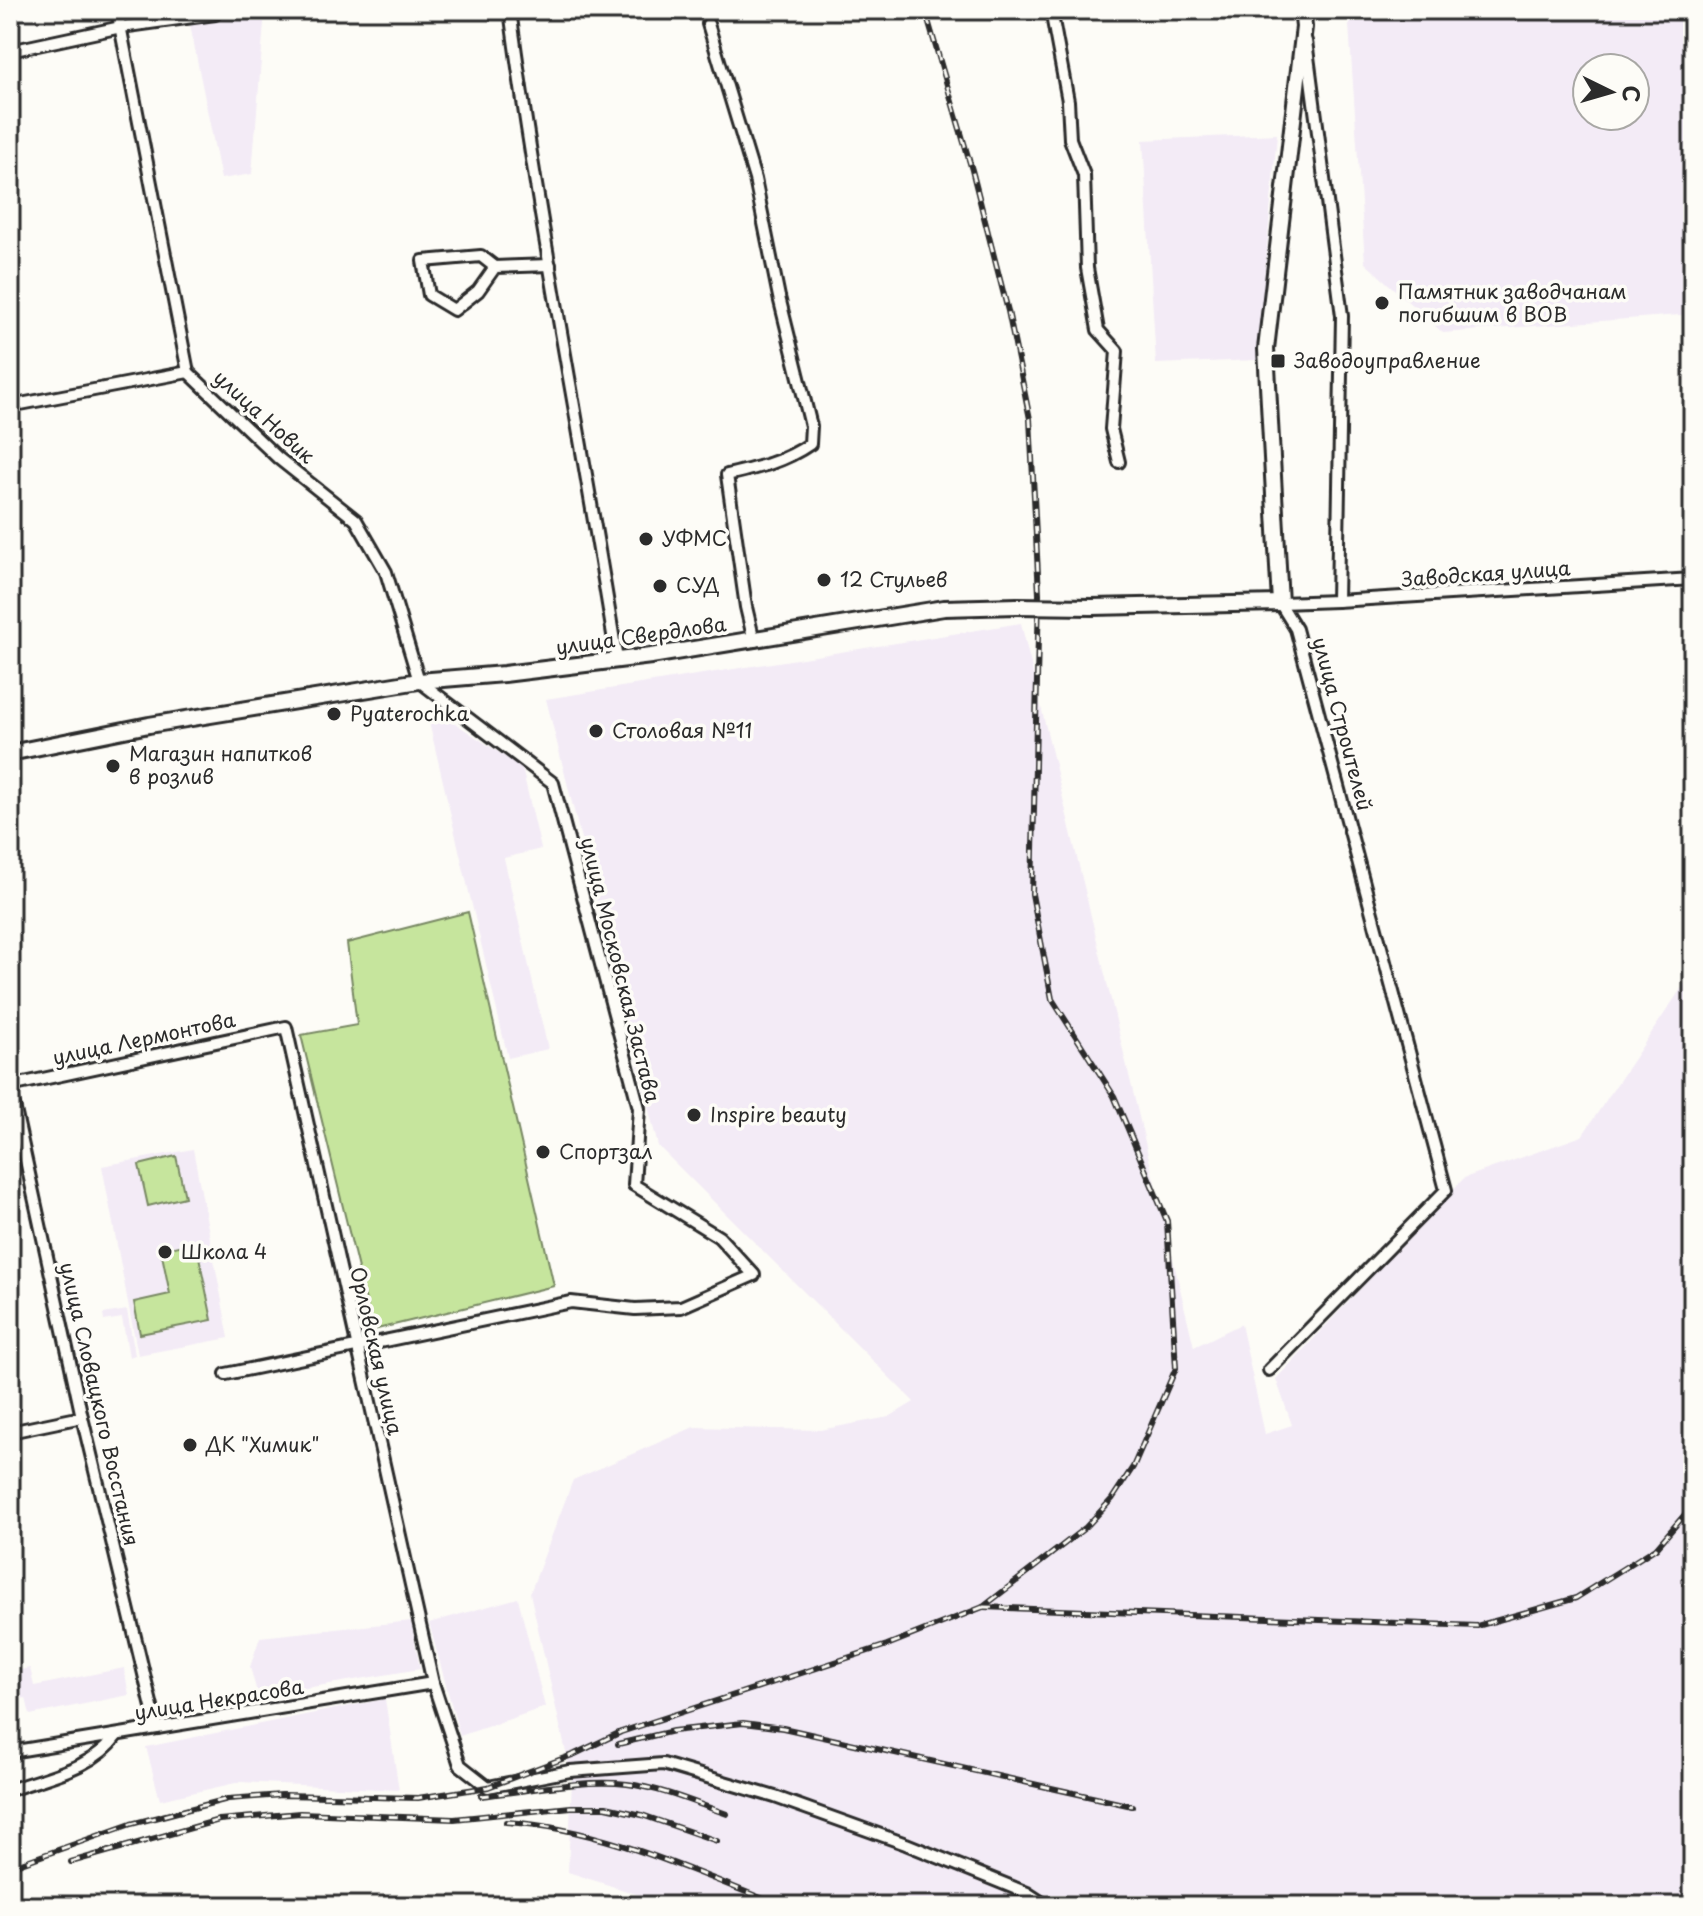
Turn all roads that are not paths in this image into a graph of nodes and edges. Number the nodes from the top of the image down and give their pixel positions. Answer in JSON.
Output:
{"nodes":[{"id":1,"x":117,"y":10,"type":"edge"},
{"id":2,"x":510,"y":10,"type":"edge"},
{"id":3,"x":1051,"y":10,"type":"edge"},
{"id":4,"x":1302,"y":10,"type":"edge"},
{"id":5,"x":215,"y":14,"type":"dead end"},
{"id":6,"x":708,"y":24,"type":"dead end"},
{"id":7,"x":121,"y":27,"type":"junction"},
{"id":8,"x":1304,"y":27,"type":"junction"},
{"id":9,"x":10,"y":51,"type":"edge"},
{"id":10,"x":550,"y":265,"type":"junction"},
{"id":11,"x":495,"y":267,"type":"junction"},
{"id":12,"x":188,"y":372,"type":"junction"},
{"id":13,"x":10,"y":406,"type":"edge"},
{"id":14,"x":1119,"y":462,"type":"dead end"},
{"id":15,"x":1693,"y":579,"type":"edge"},
{"id":16,"x":1337,"y":601,"type":"junction"},
{"id":17,"x":1280,"y":603,"type":"junction"},
{"id":18,"x":754,"y":641,"type":"junction"},
{"id":19,"x":617,"y":660,"type":"junction"},
{"id":20,"x":419,"y":681,"type":"junction"},
{"id":21,"x":10,"y":753,"type":"edge"},
{"id":22,"x":286,"y":1027,"type":"joint"},
{"id":23,"x":10,"y":1087,"type":"edge"},
{"id":24,"x":356,"y":1346,"type":"junction"},
{"id":25,"x":1269,"y":1370,"type":"dead end"},
{"id":26,"x":226,"y":1374,"type":"dead end"},
{"id":27,"x":82,"y":1417,"type":"junction"},
{"id":28,"x":10,"y":1432,"type":"edge"},
{"id":29,"x":433,"y":1683,"type":"junction"},
{"id":30,"x":157,"y":1728,"type":"junction"},
{"id":31,"x":117,"y":1735,"type":"junction"},
{"id":32,"x":10,"y":1752,"type":"edge"},
{"id":33,"x":10,"y":1790,"type":"edge"},
{"id":34,"x":1047,"y":1906,"type":"edge"}],
"edges":[{"from":1,"to":7,"type":"street","name":"улица Новик"},
{"from":2,"to":10,"type":"street"},
{"from":3,"to":14,"type":"street"},
{"from":4,"to":8,"type":"main road","name":"улица Строителей"},
{"from":5,"to":7,"type":"street"},
{"from":6,"to":18,"type":"street"},
{"from":7,"to":9,"type":"street"},
{"from":7,"to":12,"type":"street","name":"улица Новик"},
{"from":8,"to":16,"type":"street"},
{"from":8,"to":17,"type":"main road","name":"улица Строителей"},
{"from":10,"to":11,"type":"street"},
{"from":10,"to":19,"type":"street"},
{"from":11,"to":11,"type":"street"},
{"from":12,"to":13,"type":"street"},
{"from":12,"to":20,"type":"street","name":"улица Новик"},
{"from":15,"to":16,"type":"street","name":"Заводская улица"},
{"from":16,"to":17,"type":"street","name":"Заводская улица"},
{"from":17,"to":18,"type":"main road","name":"улица Свердлова","bridge":true},
{"from":17,"to":25,"type":"street","name":"улица Строителей"},
{"from":18,"to":19,"type":"main road","name":"улица Свердлова"},
{"from":19,"to":20,"type":"main road","name":"улица Свердлова"},
{"from":20,"to":21,"type":"main road","name":"улица Свердлова"},
{"from":20,"to":24,"type":"street","name":"улица Московская Застава"},
{"from":22,"to":23,"type":"street","name":"улица Лермонтова"},
{"from":22,"to":24,"type":"street","name":"Орловская улица"},
{"from":23,"to":27,"type":"street","name":"улица Словацкого Восстания"},
{"from":24,"to":26,"type":"street"},
{"from":24,"to":29,"type":"street","name":"Орловская улица"},
{"from":27,"to":28,"type":"street"},
{"from":27,"to":30,"type":"street","name":"улица Словацкого Восстания"},
{"from":29,"to":30,"type":"street","name":"улица Некрасова"},
{"from":29,"to":34,"type":"street","name":"Орловская улица"},
{"from":30,"to":31,"type":"street","name":"улица Некрасова"},
{"from":31,"to":32,"type":"street","name":"улица Некрасова"},
{"from":31,"to":33,"type":"street"}]}
